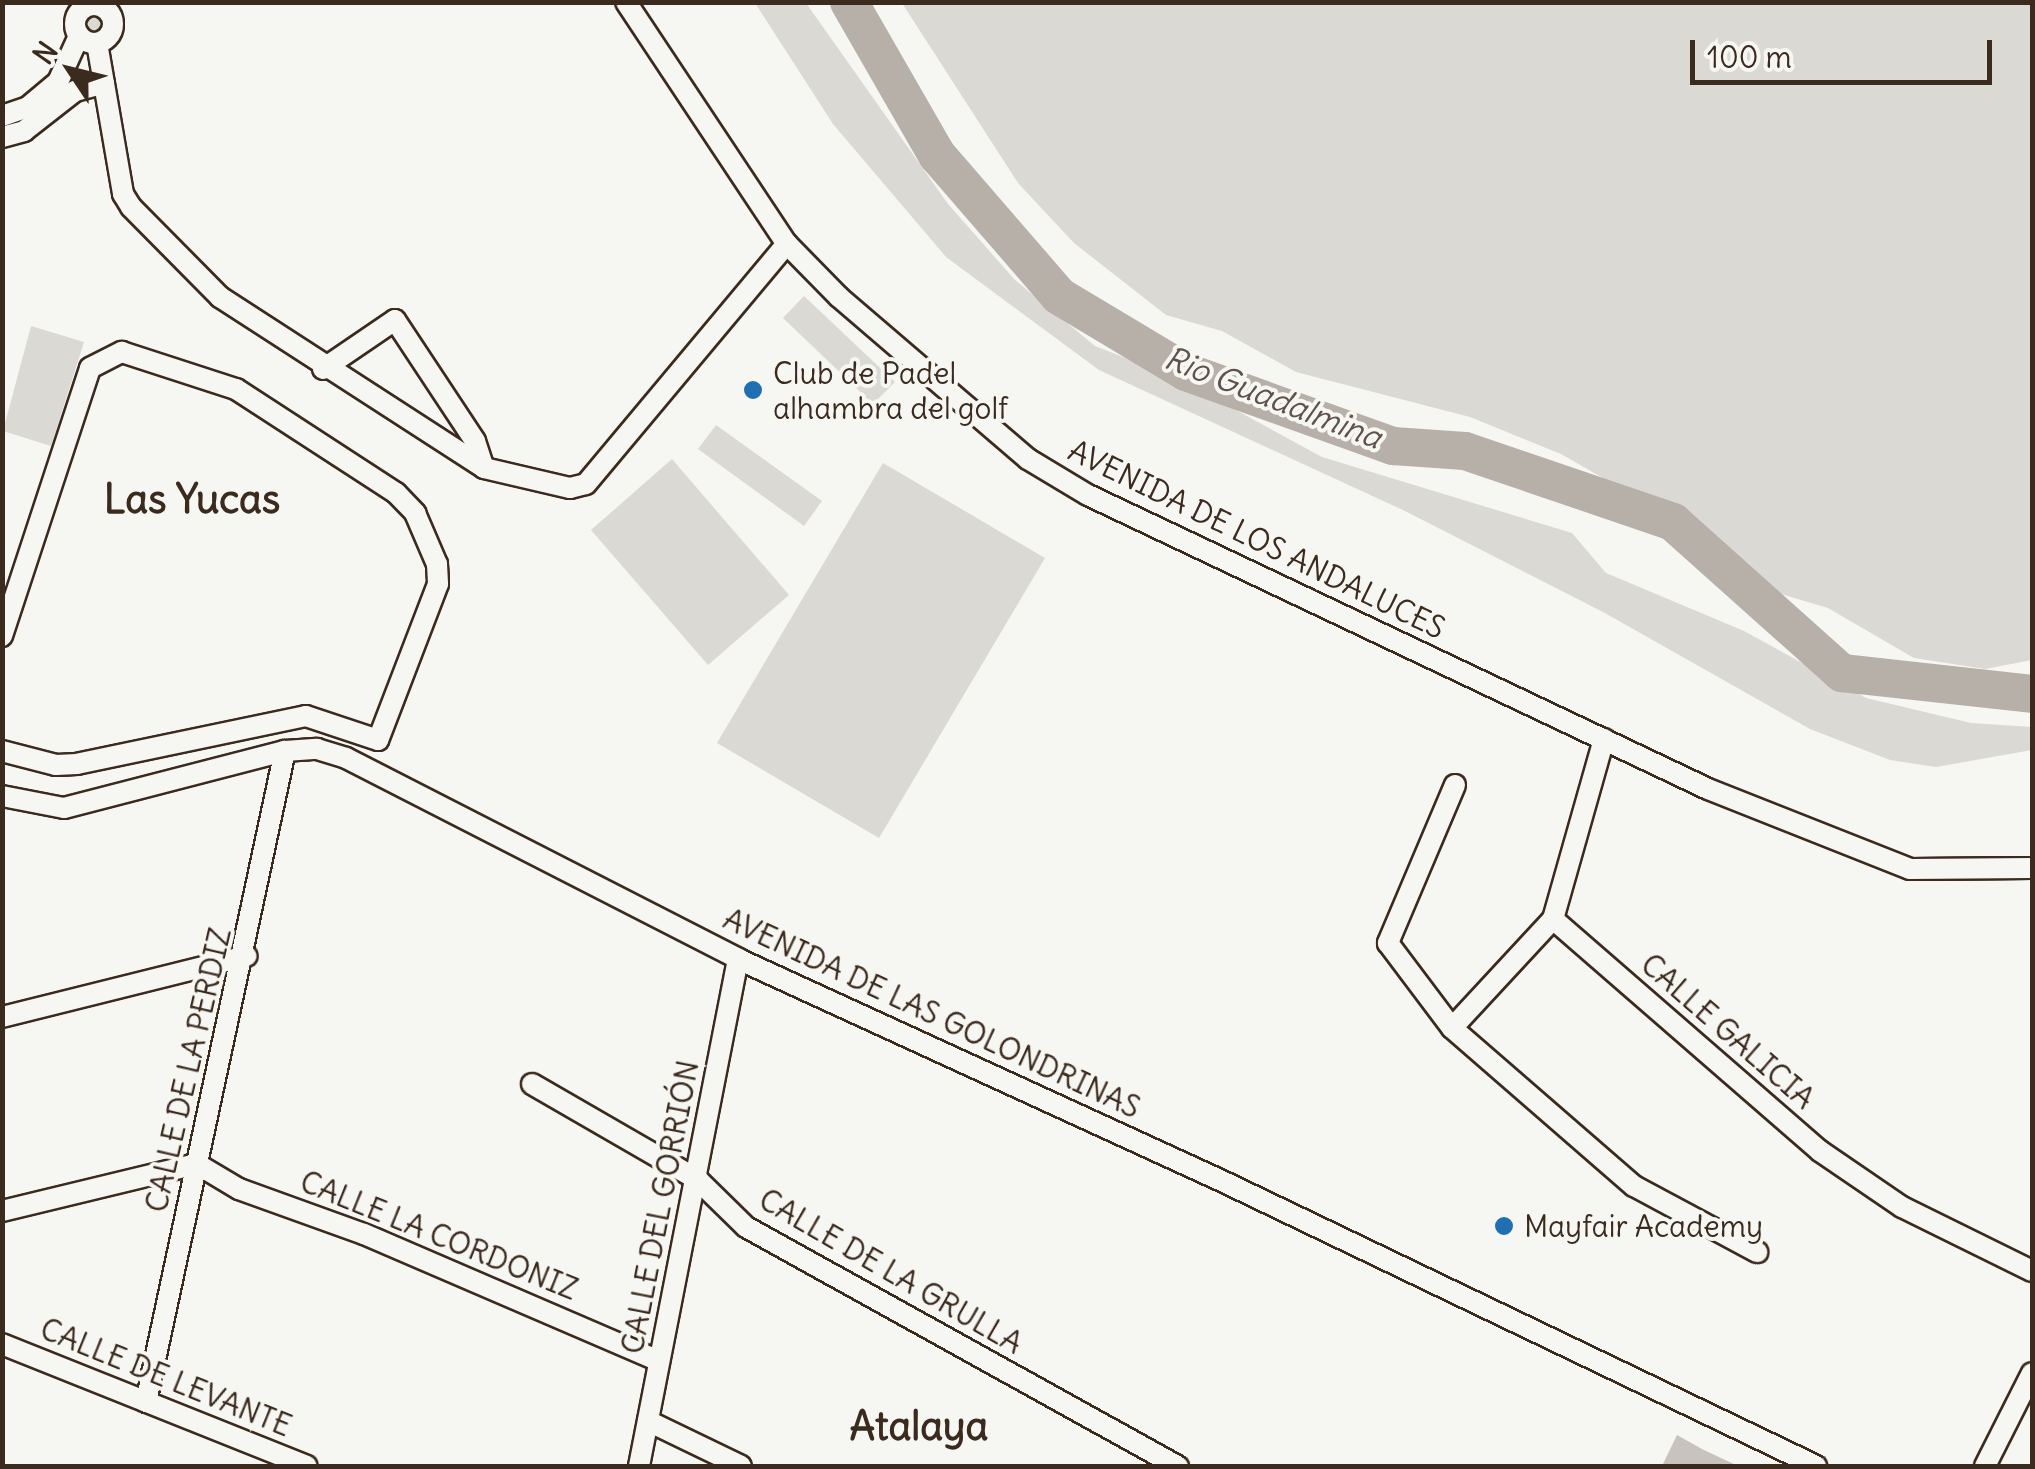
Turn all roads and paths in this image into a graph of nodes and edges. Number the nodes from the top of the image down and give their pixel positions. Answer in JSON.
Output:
{"nodes":[{"id":1,"x":626,"y":2,"type":"edge"},
{"id":2,"x":104,"y":83,"type":"junction"},
{"id":3,"x":2,"y":116,"type":"edge"},
{"id":4,"x":2,"y":137,"type":"edge"},
{"id":5,"x":787,"y":244,"type":"junction"},
{"id":6,"x":323,"y":369,"type":"junction"},
{"id":7,"x":484,"y":468,"type":"junction"},
{"id":8,"x":2,"y":636,"type":"edge"},
{"id":9,"x":1604,"y":739,"type":"junction"},
{"id":10,"x":285,"y":751,"type":"junction"},
{"id":11,"x":2,"y":752,"type":"edge"},
{"id":12,"x":1455,"y":785,"type":"dead end"},
{"id":13,"x":2,"y":796,"type":"edge"},
{"id":14,"x":2032,"y":868,"type":"edge"},
{"id":15,"x":1553,"y":919,"type":"junction"},
{"id":16,"x":246,"y":956,"type":"junction"},
{"id":17,"x":738,"y":959,"type":"junction"},
{"id":18,"x":2,"y":1017,"type":"edge"},
{"id":19,"x":1452,"y":1028,"type":"junction"},
{"id":20,"x":532,"y":1084,"type":"dead end"},
{"id":21,"x":197,"y":1164,"type":"junction"},
{"id":22,"x":698,"y":1180,"type":"junction"},
{"id":23,"x":2,"y":1211,"type":"edge"},
{"id":24,"x":1757,"y":1252,"type":"dead end"},
{"id":25,"x":2032,"y":1270,"type":"edge"},
{"id":26,"x":2,"y":1344,"type":"edge"},
{"id":27,"x":659,"y":1361,"type":"junction"},
{"id":28,"x":2032,"y":1373,"type":"edge"},
{"id":29,"x":146,"y":1402,"type":"junction"},
{"id":30,"x":648,"y":1421,"type":"junction"},
{"id":31,"x":307,"y":1466,"type":"edge"},
{"id":32,"x":638,"y":1466,"type":"edge"},
{"id":33,"x":741,"y":1466,"type":"edge"},
{"id":34,"x":1178,"y":1466,"type":"edge"},
{"id":35,"x":1816,"y":1466,"type":"edge"},
{"id":36,"x":1985,"y":1466,"type":"edge"}],
"edges":[{"from":1,"to":5,"type":"street","name":"AVENIDA DE LOS ANDALUCES"},
{"from":2,"to":3,"type":"street"},
{"from":2,"to":4,"type":"street"},
{"from":2,"to":6,"type":"street"},
{"from":5,"to":7,"type":"street"},
{"from":5,"to":9,"type":"street","name":"AVENIDA DE LOS ANDALUCES"},
{"from":6,"to":7,"type":"street"},
{"from":6,"to":7,"type":"street"},
{"from":8,"to":11,"type":"street"},
{"from":9,"to":14,"type":"street","name":"AVENIDA DE LOS ANDALUCES"},
{"from":9,"to":15,"type":"street"},
{"from":10,"to":13,"type":"street","name":"AVENIDA DE LAS GOLONDRINAS"},
{"from":10,"to":16,"type":"street","name":"CALLE DE LA PERDIZ"},
{"from":10,"to":17,"type":"street","name":"AVENIDA DE LAS GOLONDRINAS"},
{"from":12,"to":19,"type":"street"},
{"from":15,"to":19,"type":"street"},
{"from":15,"to":25,"type":"street","name":"CALLE GALICIA"},
{"from":16,"to":18,"type":"street"},
{"from":16,"to":21,"type":"street","name":"CALLE DE LA PERDIZ"},
{"from":17,"to":22,"type":"street","name":"CALLE DEL GORRIÓN"},
{"from":17,"to":35,"type":"street","name":"AVENIDA DE LAS GOLONDRINAS"},
{"from":19,"to":24,"type":"street"},
{"from":20,"to":22,"type":"street","name":"CALLE DE LA GRULLA"},
{"from":21,"to":23,"type":"street"},
{"from":21,"to":27,"type":"street","name":"CALLE LA CORDONIZ"},
{"from":21,"to":29,"type":"street","name":"CALLE DE LA PERDIZ"},
{"from":22,"to":27,"type":"street","name":"CALLE DEL GORRIÓN"},
{"from":22,"to":34,"type":"street","name":"CALLE DE LA GRULLA"},
{"from":26,"to":29,"type":"street","name":"CALLE DE LEVANTE"},
{"from":27,"to":30,"type":"street","name":"CALLE DEL GORRIÓN"},
{"from":28,"to":36,"type":"street"},
{"from":29,"to":31,"type":"street","name":"CALLE DE LEVANTE"},
{"from":30,"to":32,"type":"street","name":"CALLE DEL GORRIÓN"},
{"from":30,"to":33,"type":"street"}]}
